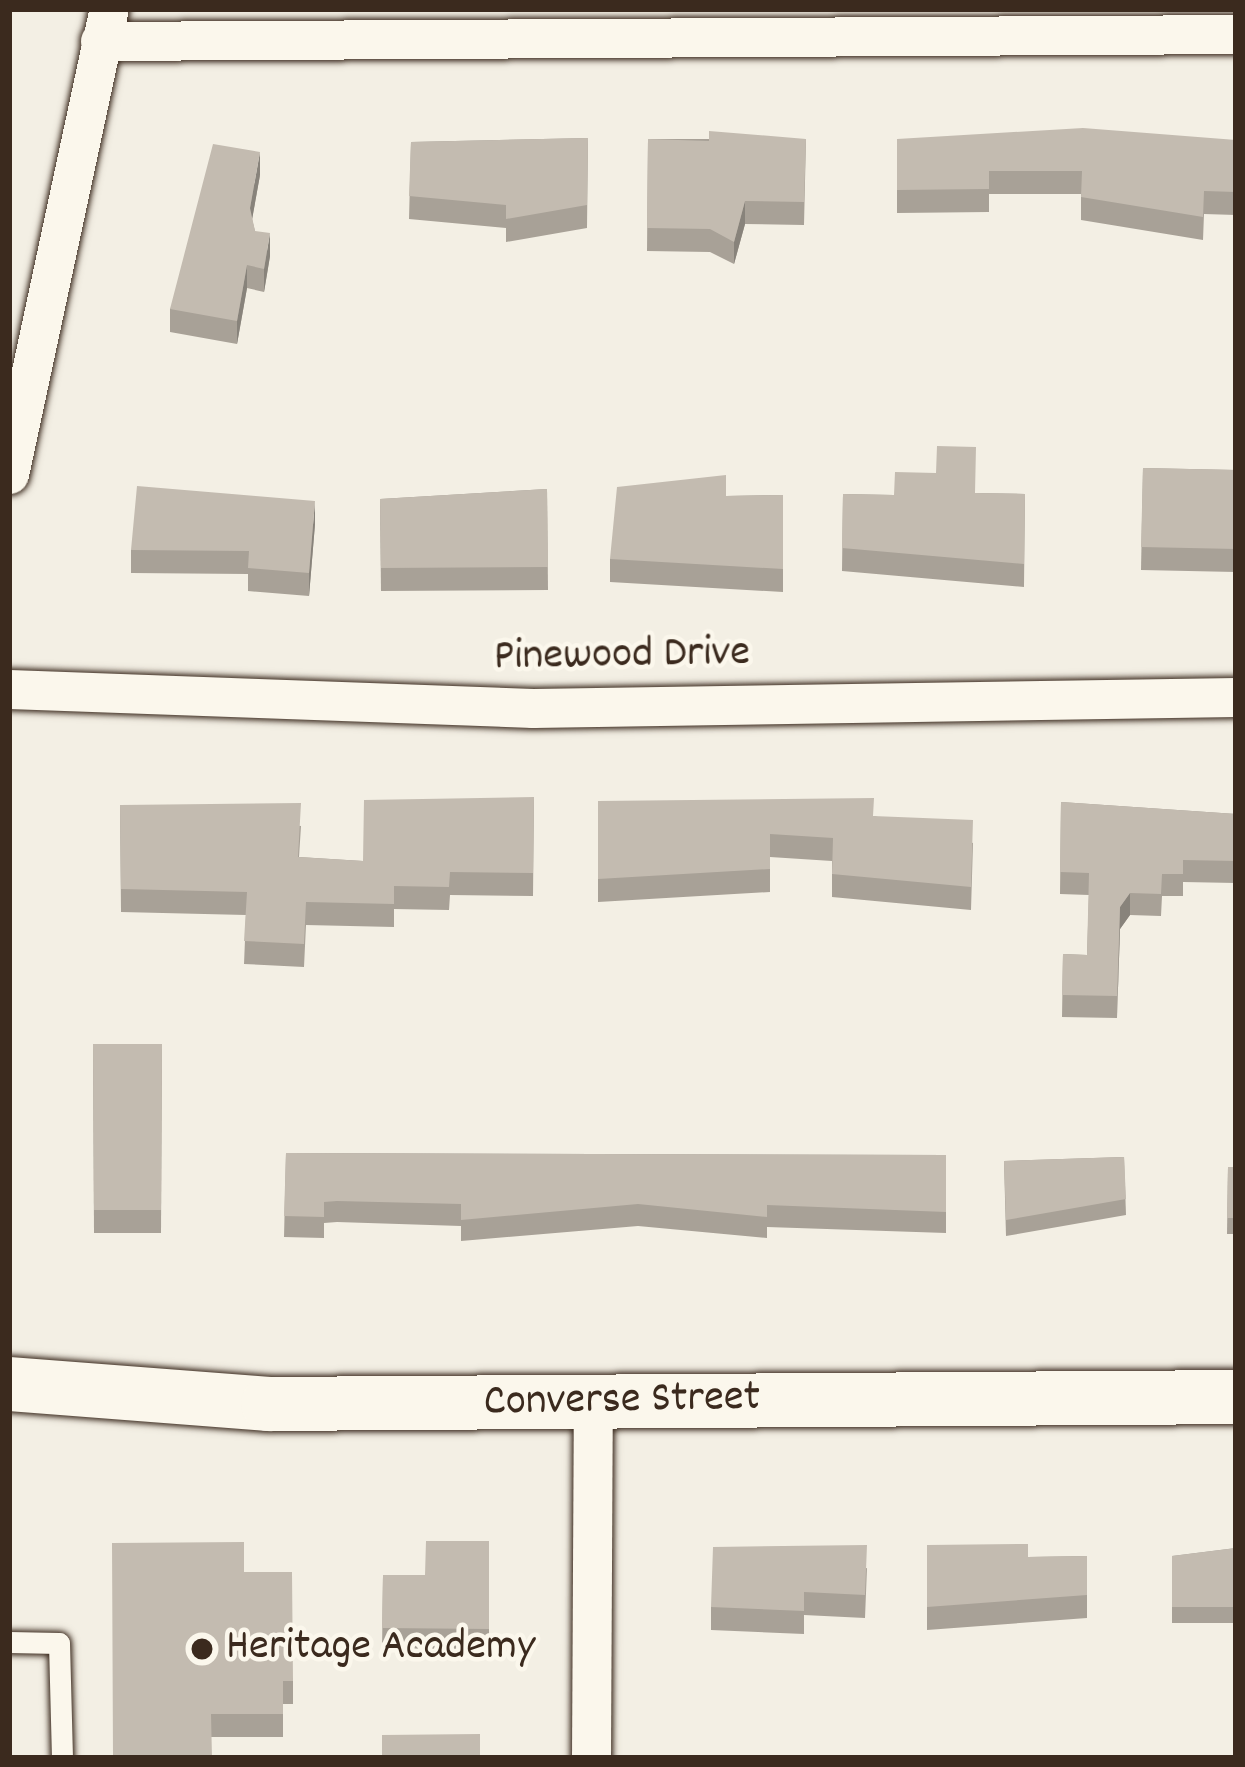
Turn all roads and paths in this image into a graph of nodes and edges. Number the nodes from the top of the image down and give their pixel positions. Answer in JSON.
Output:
{"nodes":[{"id":1,"x":105,"y":25,"type":"edge"},
{"id":2,"x":1236,"y":34,"type":"edge"},
{"id":3,"x":9,"y":474,"type":"edge"},
{"id":4,"x":9,"y":689,"type":"edge"},
{"id":5,"x":1236,"y":697,"type":"edge"},
{"id":6,"x":9,"y":1384,"type":"edge"},
{"id":7,"x":1236,"y":1397,"type":"edge"},
{"id":8,"x":592,"y":1402,"type":"junction"},
{"id":9,"x":9,"y":1642,"type":"edge"},
{"id":10,"x":62,"y":1758,"type":"edge"},
{"id":11,"x":591,"y":1758,"type":"edge"}],
"edges":[{"from":1,"to":2,"type":"street"},
{"from":1,"to":3,"type":"street"},
{"from":4,"to":5,"type":"street","name":"Pinewood Drive"},
{"from":6,"to":8,"type":"main road","name":"Converse Street"},
{"from":7,"to":8,"type":"main road","name":"Converse Street"},
{"from":8,"to":11,"type":"street"},
{"from":9,"to":10,"type":"lane"}]}
